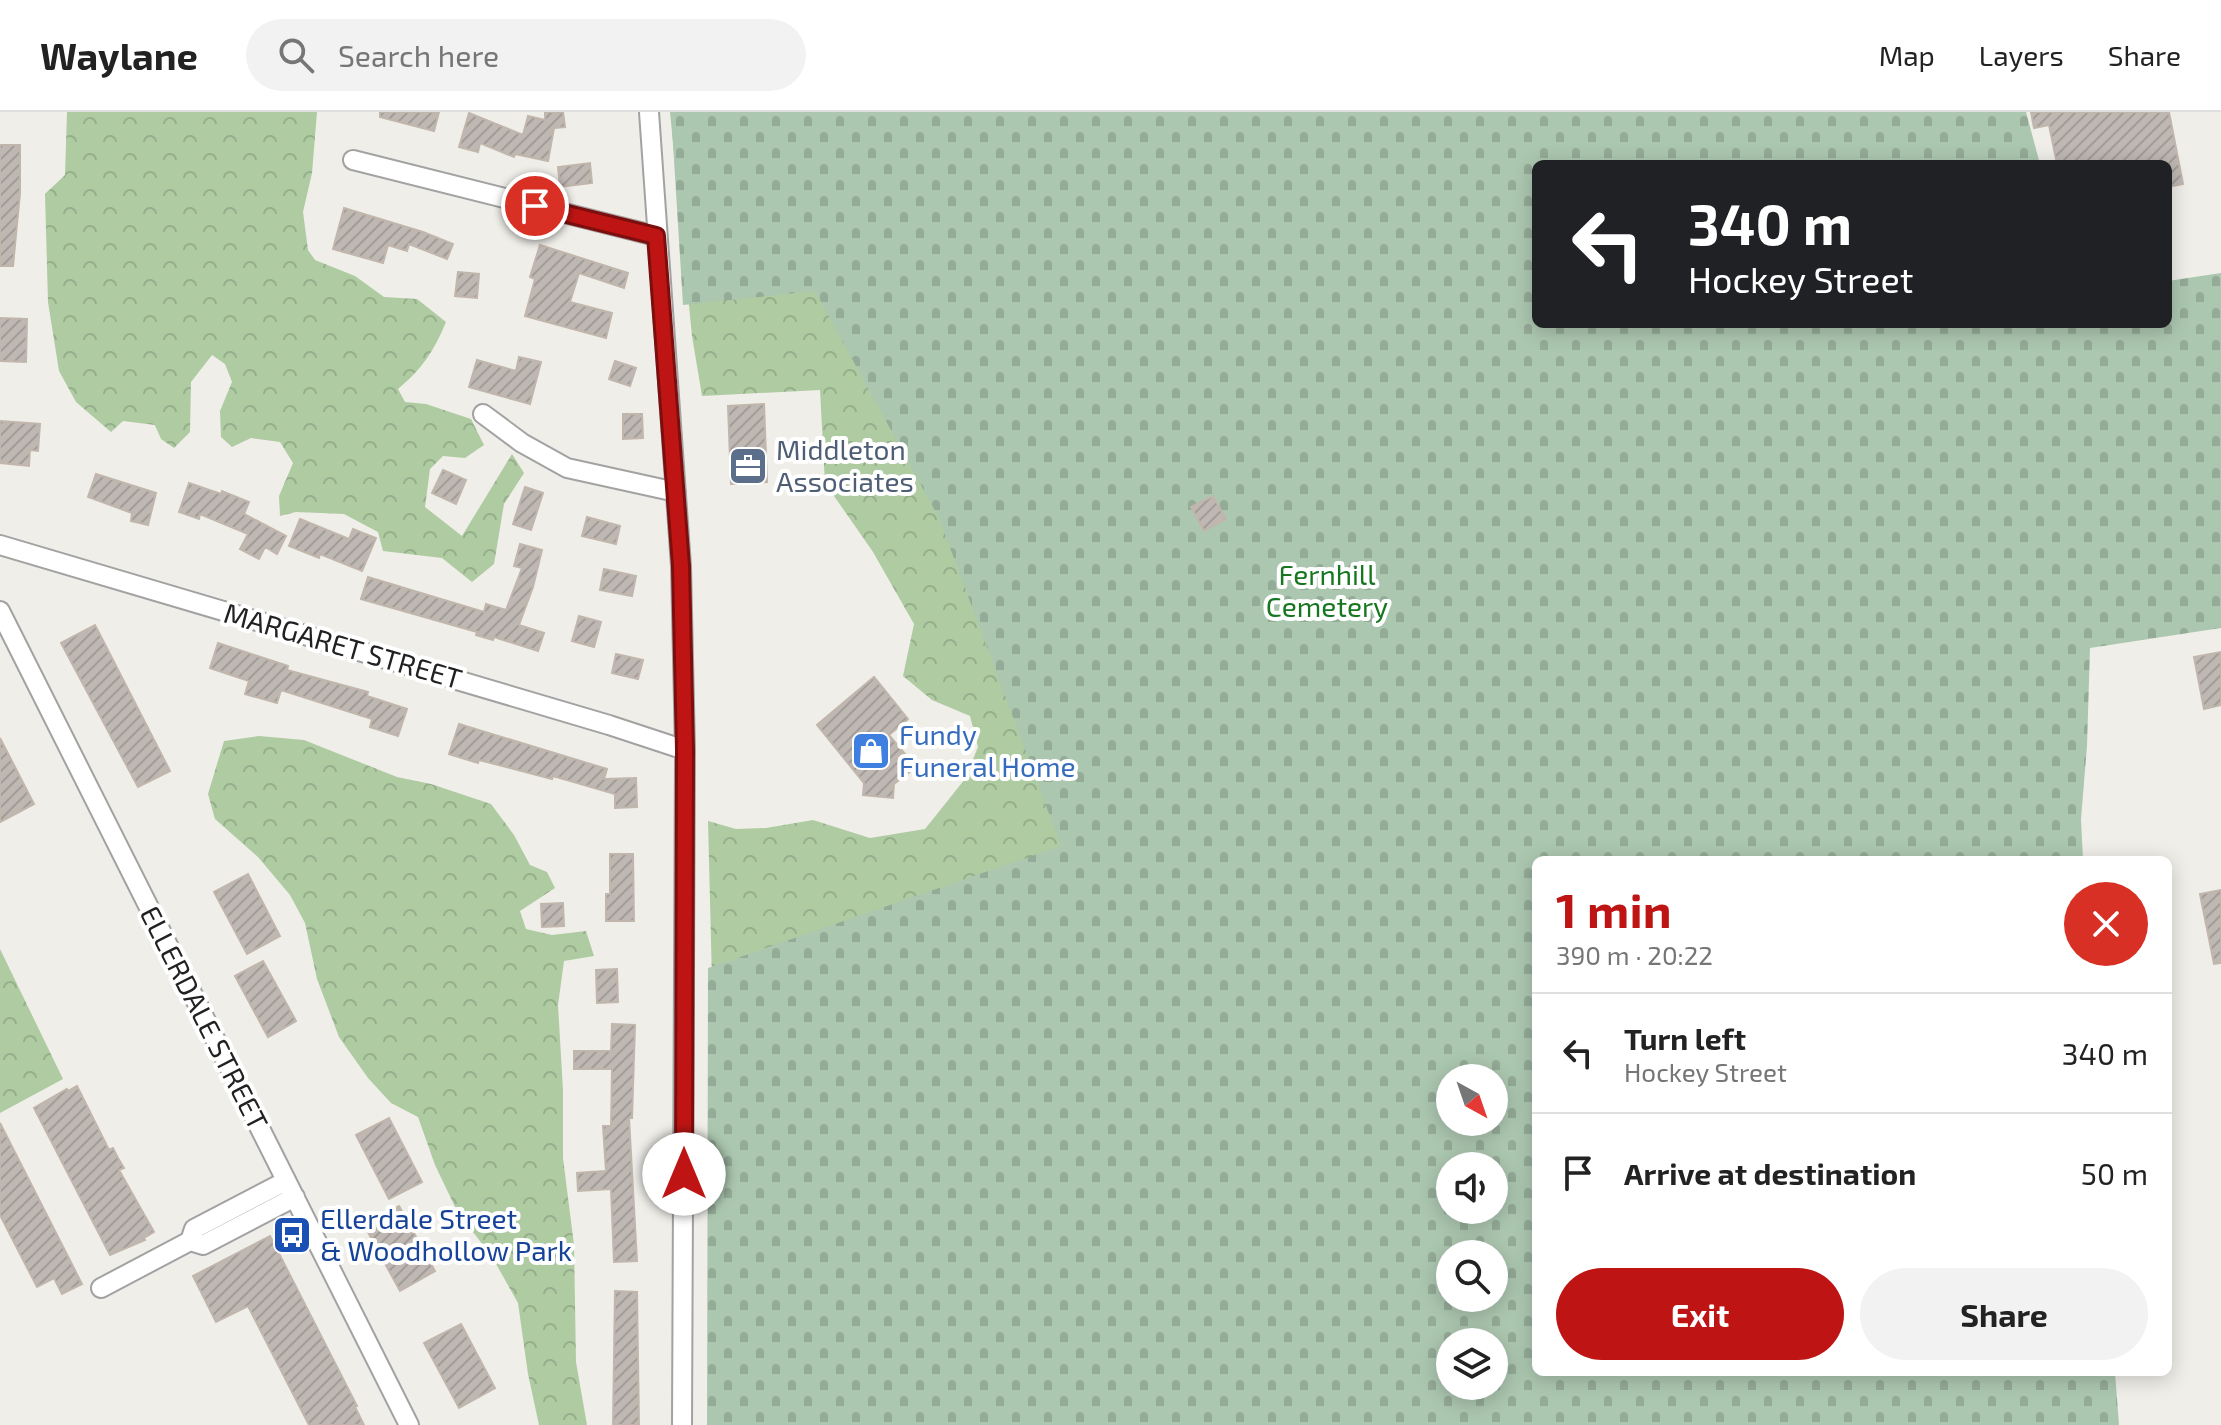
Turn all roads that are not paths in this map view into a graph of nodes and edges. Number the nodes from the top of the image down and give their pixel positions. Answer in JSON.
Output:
{"nodes":[{"id":1,"x":649,"y":112,"type":"edge"},
{"id":2,"x":353,"y":160,"type":"dead end"},
{"id":3,"x":656,"y":236,"type":"junction"},
{"id":4,"x":483,"y":414,"type":"dead end"},
{"id":5,"x":676,"y":492,"type":"junction"},
{"id":6,"x":0,"y":545,"type":"edge"},
{"id":7,"x":0,"y":611,"type":"edge"},
{"id":8,"x":685,"y":750,"type":"junction"},
{"id":9,"x":290,"y":1189,"type":"junction"},
{"id":10,"x":101,"y":1288,"type":"dead end"},
{"id":11,"x":409,"y":1425,"type":"edge"},
{"id":12,"x":682,"y":1425,"type":"edge"}],
"edges":[{"from":1,"to":3,"type":"street"},
{"from":2,"to":3,"type":"street"},
{"from":3,"to":5,"type":"street"},
{"from":4,"to":5,"type":"street"},
{"from":5,"to":8,"type":"street"},
{"from":6,"to":8,"type":"street","name":"MARGARET STREET"},
{"from":7,"to":9,"type":"street","name":"ELLERDALE STREET"},
{"from":8,"to":12,"type":"street"},
{"from":9,"to":10,"type":"street"},
{"from":9,"to":11,"type":"street","name":"ELLERDALE STREET"}]}
